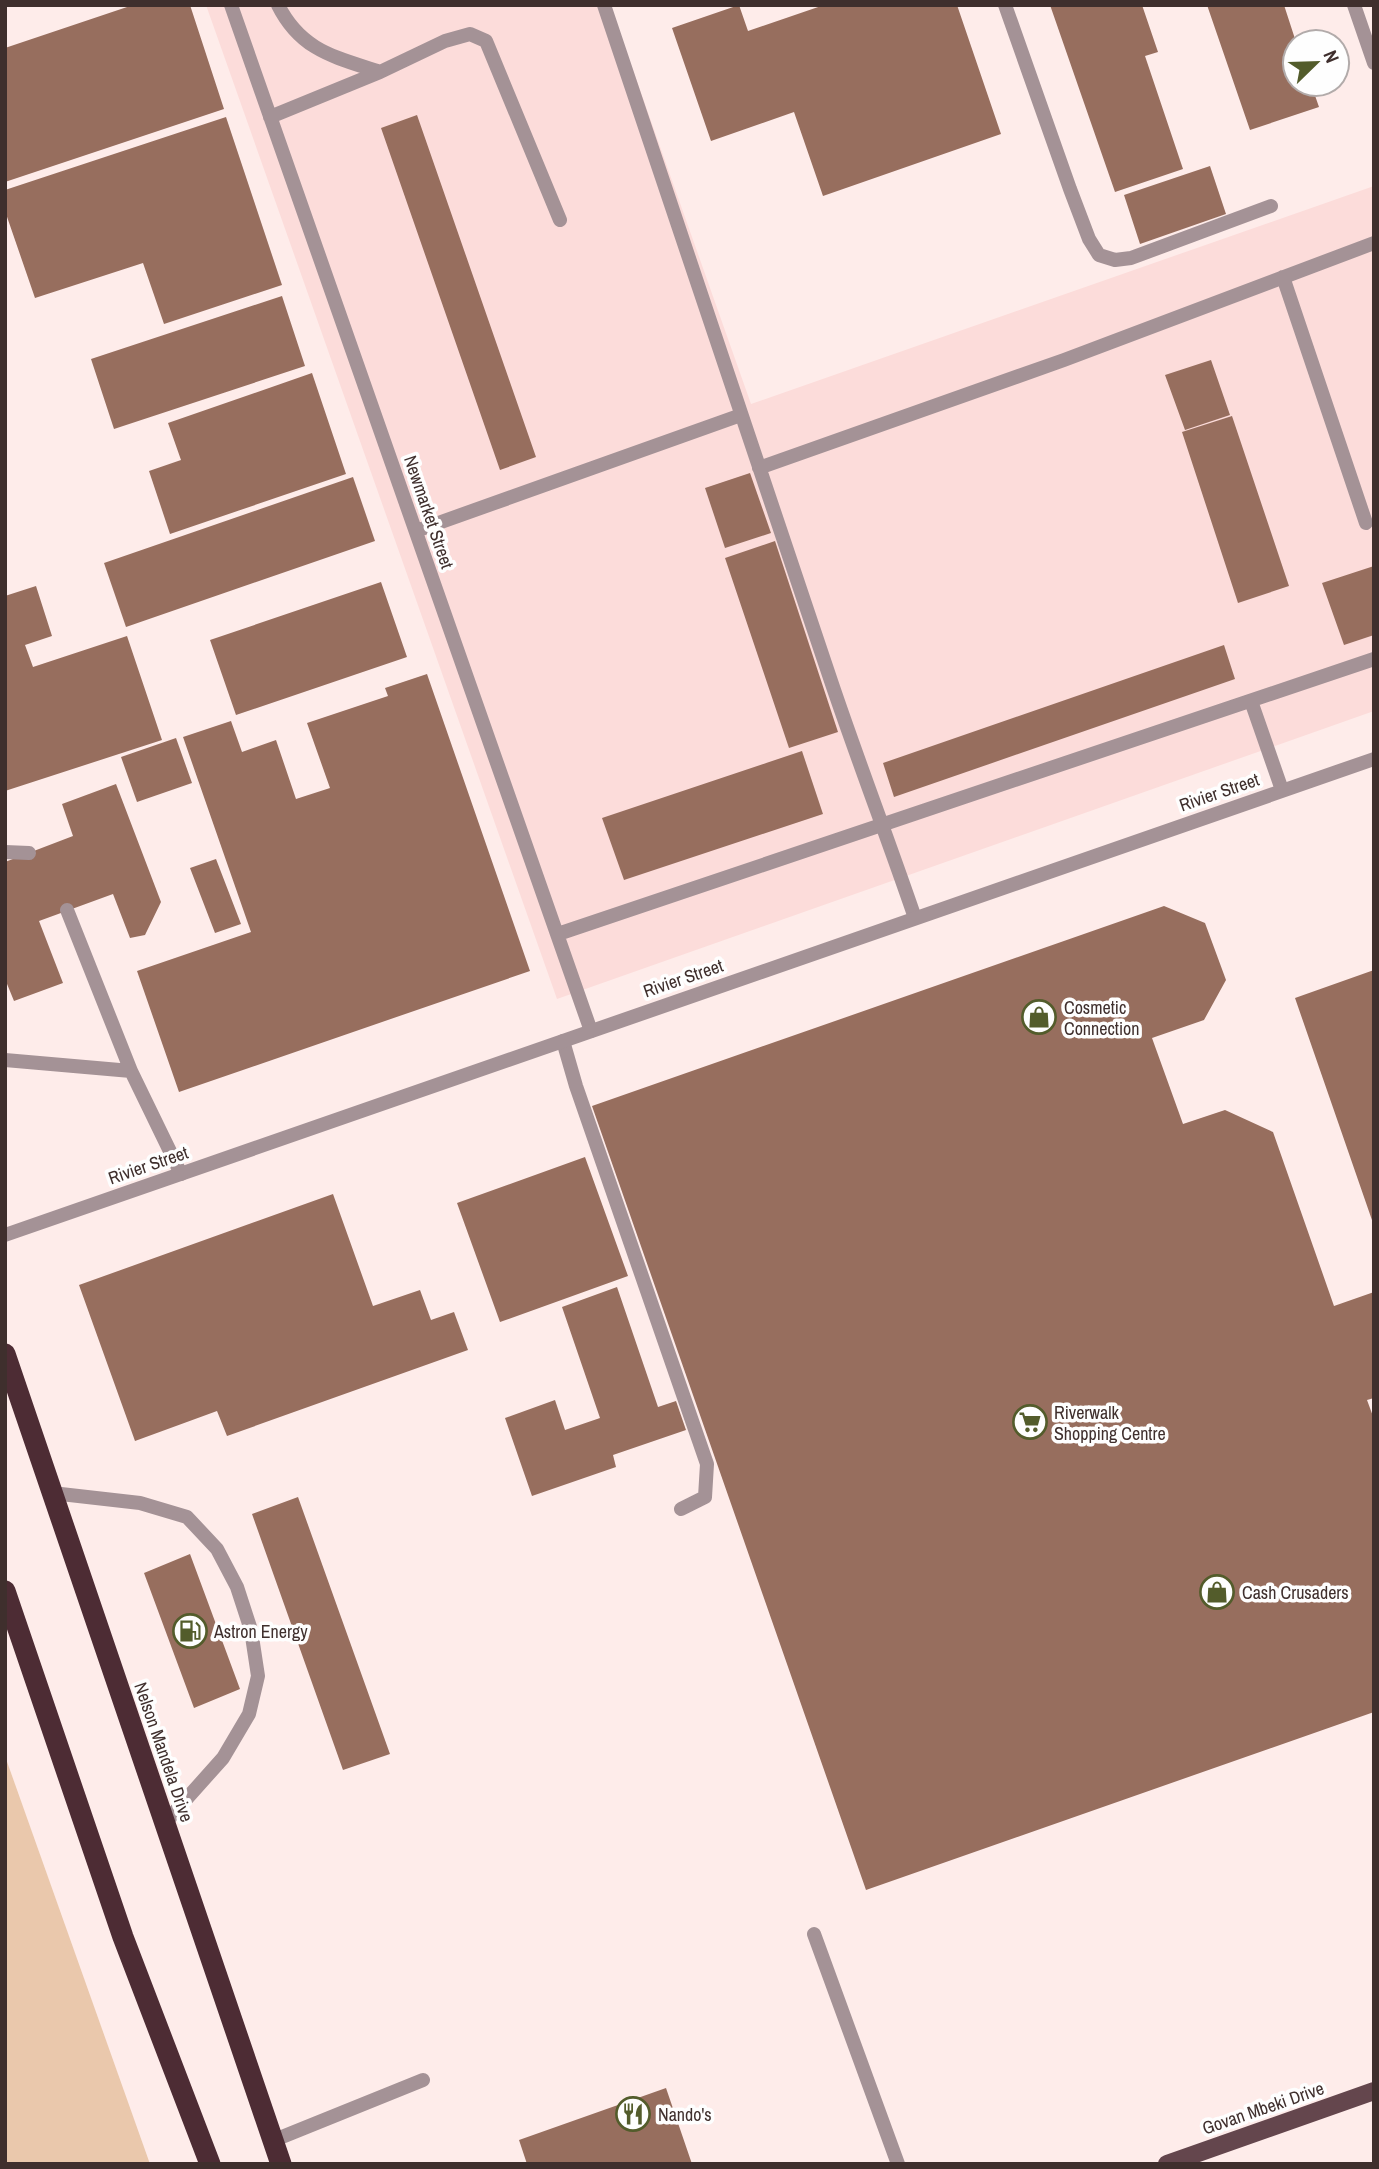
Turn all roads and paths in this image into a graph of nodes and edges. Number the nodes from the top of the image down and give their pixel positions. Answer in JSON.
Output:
{"nodes":[{"id":1,"x":231,"y":5,"type":"edge"},
{"id":2,"x":278,"y":5,"type":"edge"},
{"id":3,"x":604,"y":5,"type":"edge"},
{"id":4,"x":1005,"y":5,"type":"edge"},
{"id":5,"x":1354,"y":5,"type":"edge"},
{"id":6,"x":1374,"y":63,"type":"edge"},
{"id":7,"x":380,"y":72,"type":"junction"},
{"id":8,"x":270,"y":117,"type":"junction"},
{"id":9,"x":1271,"y":206,"type":"dead end"},
{"id":10,"x":560,"y":220,"type":"dead end"},
{"id":11,"x":1374,"y":243,"type":"edge"},
{"id":12,"x":1283,"y":277,"type":"junction"},
{"id":13,"x":741,"y":415,"type":"junction"},
{"id":14,"x":759,"y":468,"type":"junction"},
{"id":15,"x":1366,"y":523,"type":"dead end"},
{"id":16,"x":416,"y":531,"type":"junction"},
{"id":17,"x":1374,"y":659,"type":"edge"},
{"id":18,"x":1251,"y":701,"type":"junction"},
{"id":19,"x":1374,"y":758,"type":"edge"},
{"id":20,"x":1282,"y":790,"type":"junction"},
{"id":21,"x":884,"y":824,"type":"junction"},
{"id":22,"x":5,"y":852,"type":"edge"},
{"id":23,"x":29,"y":853,"type":"dead end"},
{"id":24,"x":67,"y":910,"type":"dead end"},
{"id":25,"x":915,"y":918,"type":"junction"},
{"id":26,"x":558,"y":934,"type":"junction"},
{"id":27,"x":591,"y":1031,"type":"junction"},
{"id":28,"x":563,"y":1041,"type":"junction"},
{"id":29,"x":5,"y":1060,"type":"edge"},
{"id":30,"x":131,"y":1071,"type":"junction"},
{"id":31,"x":181,"y":1174,"type":"junction"},
{"id":32,"x":5,"y":1235,"type":"edge"},
{"id":33,"x":5,"y":1354,"type":"edge"},
{"id":34,"x":52,"y":1493,"type":"junction"},
{"id":35,"x":681,"y":1509,"type":"dead end"},
{"id":36,"x":5,"y":1591,"type":"edge"},
{"id":37,"x":164,"y":1824,"type":"junction"},
{"id":38,"x":814,"y":1934,"type":"dead end"},
{"id":39,"x":423,"y":2080,"type":"dead end"},
{"id":40,"x":1374,"y":2091,"type":"edge"},
{"id":41,"x":272,"y":2141,"type":"junction"},
{"id":42,"x":210,"y":2164,"type":"edge"},
{"id":43,"x":281,"y":2164,"type":"edge"},
{"id":44,"x":898,"y":2164,"type":"edge"},
{"id":45,"x":1167,"y":2164,"type":"edge"}],
"edges":[{"from":1,"to":8,"type":"street","name":"Newmarket Street"},
{"from":2,"to":7,"type":"street"},
{"from":3,"to":13,"type":"street"},
{"from":4,"to":9,"type":"street"},
{"from":5,"to":6,"type":"street"},
{"from":7,"to":8,"type":"street"},
{"from":7,"to":10,"type":"street"},
{"from":8,"to":16,"type":"street","name":"Newmarket Street"},
{"from":11,"to":12,"type":"street"},
{"from":12,"to":14,"type":"street"},
{"from":12,"to":15,"type":"street"},
{"from":13,"to":14,"type":"street"},
{"from":13,"to":16,"type":"street"},
{"from":14,"to":21,"type":"street"},
{"from":16,"to":26,"type":"street","name":"Newmarket Street"},
{"from":17,"to":18,"type":"street"},
{"from":18,"to":20,"type":"street"},
{"from":18,"to":21,"type":"street"},
{"from":19,"to":20,"type":"street","name":"Rivier Street"},
{"from":20,"to":25,"type":"street","name":"Rivier Street"},
{"from":21,"to":25,"type":"street"},
{"from":21,"to":26,"type":"street"},
{"from":22,"to":23,"type":"street"},
{"from":24,"to":30,"type":"street"},
{"from":25,"to":27,"type":"street","name":"Rivier Street"},
{"from":26,"to":27,"type":"street","name":"Newmarket Street"},
{"from":27,"to":28,"type":"street","name":"Rivier Street"},
{"from":28,"to":31,"type":"street","name":"Rivier Street"},
{"from":28,"to":35,"type":"street"},
{"from":29,"to":30,"type":"street"},
{"from":30,"to":31,"type":"street"},
{"from":31,"to":32,"type":"street","name":"Rivier Street"},
{"from":33,"to":34,"type":"highway","name":"Nelson Mandela Drive"},
{"from":34,"to":37,"type":"highway","name":"Nelson Mandela Drive"},
{"from":34,"to":37,"type":"street"},
{"from":36,"to":42,"type":"highway"},
{"from":37,"to":41,"type":"highway","name":"Nelson Mandela Drive"},
{"from":38,"to":44,"type":"street"},
{"from":39,"to":41,"type":"street"},
{"from":40,"to":45,"type":"main road","name":"Govan Mbeki Drive"},
{"from":41,"to":43,"type":"highway","name":"Nelson Mandela Drive"}]}
